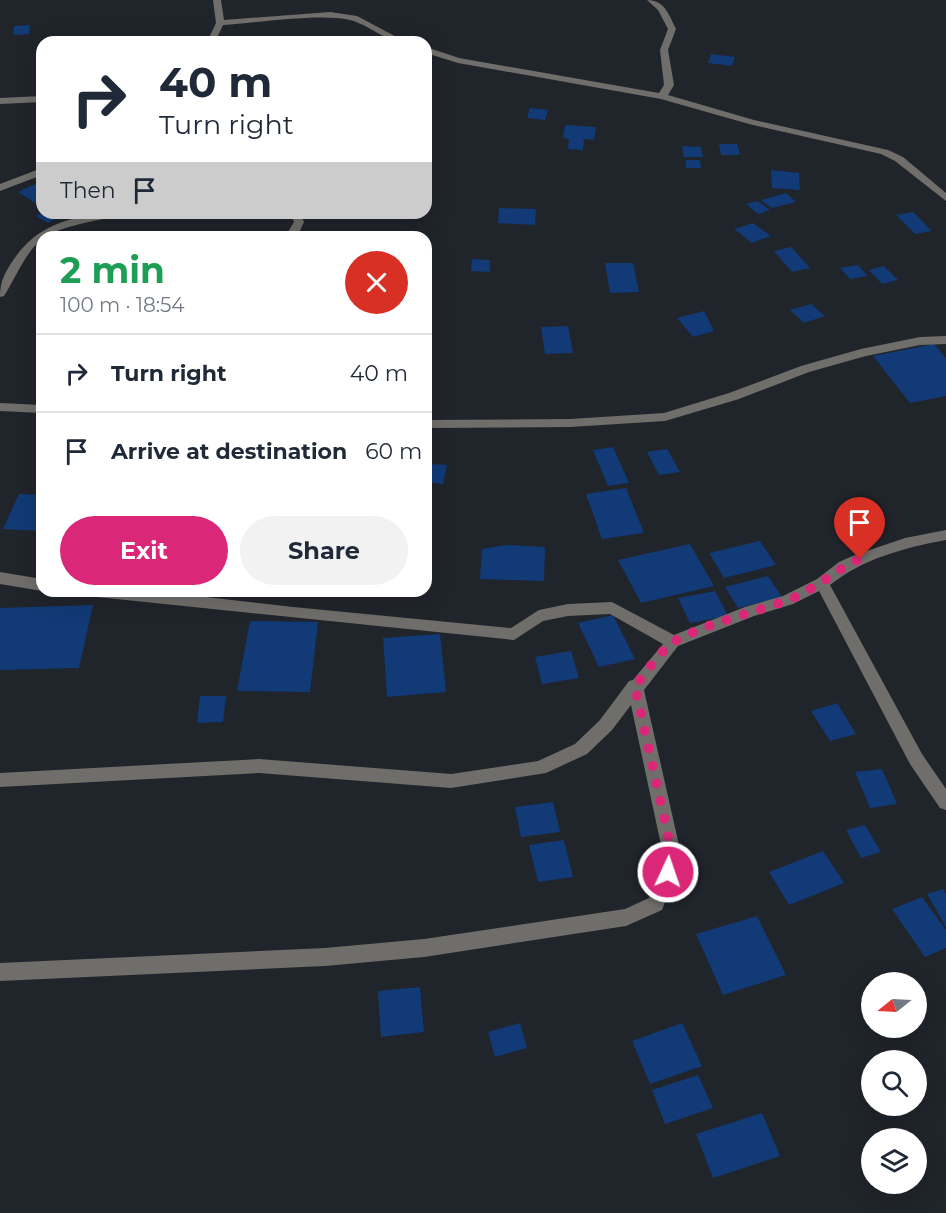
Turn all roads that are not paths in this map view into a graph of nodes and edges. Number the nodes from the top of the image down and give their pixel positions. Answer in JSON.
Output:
{"nodes":[{"id":1,"x":217,"y":0,"type":"edge"},
{"id":2,"x":651,"y":0,"type":"edge"},
{"id":3,"x":220,"y":22,"type":"junction"},
{"id":4,"x":214,"y":36,"type":"edge"},
{"id":5,"x":390,"y":36,"type":"edge"},
{"id":6,"x":432,"y":52,"type":"edge"},
{"id":7,"x":662,"y":96,"type":"junction"},
{"id":8,"x":36,"y":99,"type":"edge"},
{"id":9,"x":0,"y":101,"type":"edge"},
{"id":10,"x":36,"y":173,"type":"edge"},
{"id":11,"x":0,"y":188,"type":"edge"},
{"id":12,"x":946,"y":198,"type":"edge"},
{"id":13,"x":83,"y":219,"type":"edge"},
{"id":14,"x":53,"y":231,"type":"edge"},
{"id":15,"x":36,"y":239,"type":"edge"},
{"id":16,"x":0,"y":294,"type":"edge"},
{"id":17,"x":946,"y":340,"type":"edge"},
{"id":18,"x":0,"y":407,"type":"edge"},
{"id":19,"x":36,"y":409,"type":"edge"},
{"id":20,"x":432,"y":424,"type":"edge"},
{"id":21,"x":946,"y":535,"type":"edge"},
{"id":22,"x":0,"y":578,"type":"edge"},
{"id":23,"x":822,"y":583,"type":"junction"},
{"id":24,"x":36,"y":584,"type":"edge"},
{"id":25,"x":157,"y":597,"type":"edge"},
{"id":26,"x":673,"y":642,"type":"junction"},
{"id":27,"x":635,"y":686,"type":"junction"},
{"id":28,"x":0,"y":780,"type":"edge"},
{"id":29,"x":946,"y":803,"type":"edge"},
{"id":30,"x":0,"y":972,"type":"edge"}],
"edges":[{"from":1,"to":3,"type":"street"},
{"from":2,"to":7,"type":"street"},
{"from":3,"to":4,"type":"street"},
{"from":3,"to":5,"type":"street"},
{"from":6,"to":7,"type":"street"},
{"from":7,"to":12,"type":"street"},
{"from":8,"to":9,"type":"street"},
{"from":10,"to":11,"type":"street"},
{"from":13,"to":14,"type":"street"},
{"from":15,"to":16,"type":"street"},
{"from":17,"to":20,"type":"street"},
{"from":18,"to":19,"type":"street"},
{"from":21,"to":23,"type":"street"},
{"from":22,"to":24,"type":"street"},
{"from":23,"to":26,"type":"street"},
{"from":23,"to":29,"type":"street"},
{"from":25,"to":26,"type":"street"},
{"from":26,"to":27,"type":"street"},
{"from":27,"to":28,"type":"street"},
{"from":27,"to":30,"type":"street"}]}
